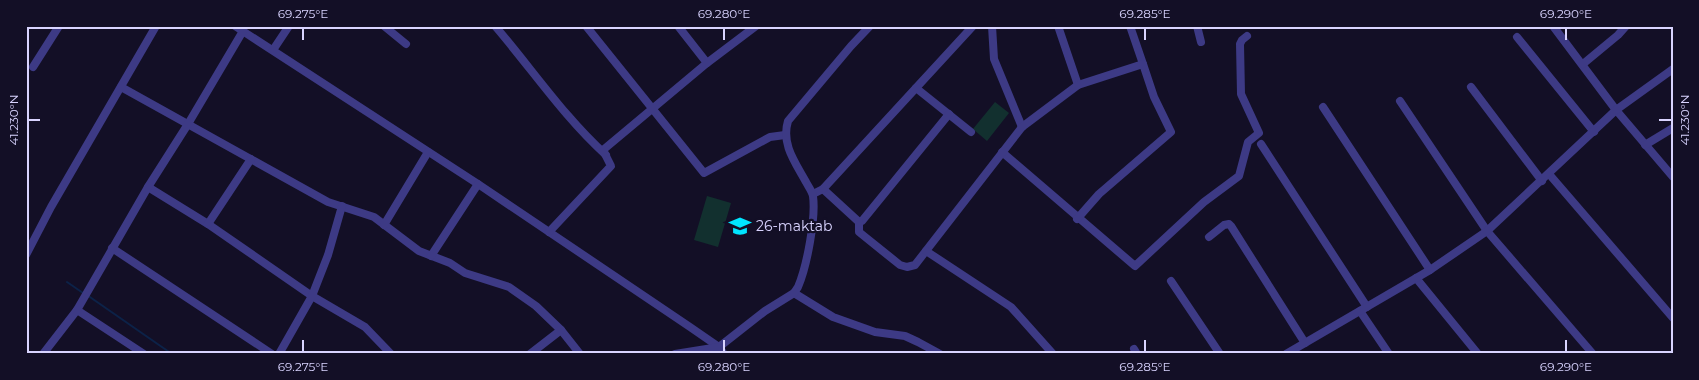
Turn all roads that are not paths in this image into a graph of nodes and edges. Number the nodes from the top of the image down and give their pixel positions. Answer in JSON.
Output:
{"nodes":[{"id":1,"x":59,"y":26,"type":"edge"},
{"id":2,"x":156,"y":26,"type":"edge"},
{"id":3,"x":235,"y":26,"type":"edge"},
{"id":4,"x":289,"y":26,"type":"edge"},
{"id":5,"x":384,"y":26,"type":"edge"},
{"id":6,"x":495,"y":26,"type":"edge"},
{"id":7,"x":586,"y":26,"type":"edge"},
{"id":8,"x":678,"y":26,"type":"edge"},
{"id":9,"x":756,"y":26,"type":"edge"},
{"id":10,"x":870,"y":26,"type":"edge"},
{"id":11,"x":973,"y":26,"type":"edge"},
{"id":12,"x":992,"y":26,"type":"edge"},
{"id":13,"x":1058,"y":26,"type":"edge"},
{"id":14,"x":1130,"y":26,"type":"edge"},
{"id":15,"x":1198,"y":26,"type":"edge"},
{"id":16,"x":1553,"y":26,"type":"edge"},
{"id":17,"x":1626,"y":26,"type":"edge"},
{"id":18,"x":243,"y":31,"type":"junction"},
{"id":19,"x":1247,"y":36,"type":"dead end"},
{"id":20,"x":1517,"y":37,"type":"dead end"},
{"id":21,"x":1201,"y":42,"type":"dead end"},
{"id":22,"x":406,"y":44,"type":"dead end"},
{"id":23,"x":273,"y":50,"type":"junction"},
{"id":24,"x":707,"y":63,"type":"junction"},
{"id":25,"x":1143,"y":64,"type":"junction"},
{"id":26,"x":1583,"y":64,"type":"junction"},
{"id":27,"x":33,"y":67,"type":"dead end"},
{"id":28,"x":1673,"y":69,"type":"edge"},
{"id":29,"x":1078,"y":85,"type":"junction"},
{"id":30,"x":121,"y":87,"type":"junction"},
{"id":31,"x":916,"y":88,"type":"junction"},
{"id":32,"x":1471,"y":88,"type":"dead end"},
{"id":33,"x":1400,"y":101,"type":"dead end"},
{"id":34,"x":1323,"y":107,"type":"dead end"},
{"id":35,"x":653,"y":108,"type":"junction"},
{"id":36,"x":1616,"y":110,"type":"junction"},
{"id":37,"x":949,"y":114,"type":"junction"},
{"id":38,"x":188,"y":124,"type":"junction"},
{"id":39,"x":1022,"y":127,"type":"junction"},
{"id":40,"x":1673,"y":128,"type":"edge"},
{"id":41,"x":971,"y":132,"type":"dead end"},
{"id":42,"x":1594,"y":132,"type":"junction"},
{"id":43,"x":786,"y":135,"type":"junction"},
{"id":44,"x":1261,"y":144,"type":"dead end"},
{"id":45,"x":1645,"y":145,"type":"junction"},
{"id":46,"x":428,"y":152,"type":"junction"},
{"id":47,"x":1002,"y":152,"type":"junction"},
{"id":48,"x":607,"y":156,"type":"junction"},
{"id":49,"x":251,"y":159,"type":"junction"},
{"id":50,"x":1549,"y":174,"type":"junction"},
{"id":51,"x":1673,"y":178,"type":"edge"},
{"id":52,"x":1542,"y":181,"type":"junction"},
{"id":53,"x":478,"y":184,"type":"junction"},
{"id":54,"x":148,"y":187,"type":"junction"},
{"id":55,"x":823,"y":189,"type":"junction"},
{"id":56,"x":813,"y":194,"type":"junction"},
{"id":57,"x":342,"y":206,"type":"junction"},
{"id":58,"x":1079,"y":218,"type":"junction"},
{"id":59,"x":859,"y":222,"type":"junction"},
{"id":60,"x":208,"y":224,"type":"junction"},
{"id":61,"x":384,"y":225,"type":"junction"},
{"id":62,"x":549,"y":232,"type":"junction"},
{"id":63,"x":1487,"y":232,"type":"junction"},
{"id":64,"x":1209,"y":237,"type":"dead end"},
{"id":65,"x":112,"y":248,"type":"junction"},
{"id":66,"x":926,"y":251,"type":"junction"},
{"id":67,"x":26,"y":255,"type":"edge"},
{"id":68,"x":431,"y":256,"type":"junction"},
{"id":69,"x":1430,"y":270,"type":"junction"},
{"id":70,"x":1416,"y":278,"type":"junction"},
{"id":71,"x":1170,"y":281,"type":"dead end"},
{"id":72,"x":794,"y":293,"type":"junction"},
{"id":73,"x":312,"y":296,"type":"junction"},
{"id":74,"x":1363,"y":309,"type":"junction"},
{"id":75,"x":77,"y":310,"type":"junction"},
{"id":76,"x":1673,"y":318,"type":"edge"},
{"id":77,"x":561,"y":330,"type":"junction"},
{"id":78,"x":1305,"y":343,"type":"junction"},
{"id":79,"x":722,"y":350,"type":"edge"},
{"id":80,"x":43,"y":354,"type":"edge"},
{"id":81,"x":144,"y":354,"type":"edge"},
{"id":82,"x":272,"y":354,"type":"edge"},
{"id":83,"x":279,"y":354,"type":"edge"},
{"id":84,"x":391,"y":354,"type":"edge"},
{"id":85,"x":530,"y":354,"type":"edge"},
{"id":86,"x":580,"y":354,"type":"edge"},
{"id":87,"x":675,"y":354,"type":"edge"},
{"id":88,"x":940,"y":354,"type":"edge"},
{"id":89,"x":1054,"y":354,"type":"edge"},
{"id":90,"x":1220,"y":354,"type":"edge"},
{"id":91,"x":1286,"y":354,"type":"edge"},
{"id":92,"x":1389,"y":354,"type":"edge"},
{"id":93,"x":1478,"y":354,"type":"edge"},
{"id":94,"x":1593,"y":354,"type":"edge"}],
"edges":[{"from":1,"to":27,"type":"street"},
{"from":2,"to":30,"type":"street"},
{"from":3,"to":18,"type":"street"},
{"from":4,"to":23,"type":"street"},
{"from":5,"to":22,"type":"street"},
{"from":6,"to":48,"type":"street"},
{"from":7,"to":35,"type":"street"},
{"from":8,"to":24,"type":"street"},
{"from":9,"to":24,"type":"street"},
{"from":10,"to":43,"type":"street"},
{"from":11,"to":31,"type":"street"},
{"from":12,"to":39,"type":"street"},
{"from":13,"to":29,"type":"street"},
{"from":14,"to":25,"type":"street"},
{"from":15,"to":21,"type":"street"},
{"from":16,"to":26,"type":"street"},
{"from":17,"to":26,"type":"street"},
{"from":18,"to":23,"type":"street"},
{"from":18,"to":38,"type":"street"},
{"from":19,"to":58,"type":"street"},
{"from":20,"to":42,"type":"street"},
{"from":23,"to":46,"type":"street"},
{"from":24,"to":35,"type":"street"},
{"from":25,"to":29,"type":"street"},
{"from":25,"to":58,"type":"street"},
{"from":26,"to":36,"type":"street"},
{"from":28,"to":36,"type":"street"},
{"from":29,"to":39,"type":"street"},
{"from":30,"to":38,"type":"street"},
{"from":30,"to":67,"type":"street"},
{"from":31,"to":37,"type":"street"},
{"from":31,"to":55,"type":"street"},
{"from":32,"to":52,"type":"street"},
{"from":33,"to":63,"type":"street"},
{"from":34,"to":69,"type":"street"},
{"from":35,"to":43,"type":"street"},
{"from":35,"to":48,"type":"street"},
{"from":36,"to":42,"type":"street"},
{"from":36,"to":45,"type":"street"},
{"from":37,"to":41,"type":"street"},
{"from":37,"to":59,"type":"street"},
{"from":38,"to":49,"type":"street"},
{"from":38,"to":54,"type":"street"},
{"from":39,"to":47,"type":"street"},
{"from":40,"to":45,"type":"street"},
{"from":42,"to":50,"type":"street"},
{"from":43,"to":56,"type":"street"},
{"from":44,"to":74,"type":"street"},
{"from":45,"to":51,"type":"street"},
{"from":46,"to":53,"type":"street"},
{"from":46,"to":61,"type":"street"},
{"from":47,"to":58,"type":"street"},
{"from":47,"to":66,"type":"street"},
{"from":48,"to":62,"type":"street"},
{"from":49,"to":57,"type":"street"},
{"from":49,"to":60,"type":"street"},
{"from":50,"to":52,"type":"street"},
{"from":50,"to":76,"type":"street"},
{"from":52,"to":63,"type":"street"},
{"from":53,"to":62,"type":"street"},
{"from":53,"to":68,"type":"street"},
{"from":54,"to":60,"type":"street"},
{"from":54,"to":65,"type":"street"},
{"from":55,"to":56,"type":"street"},
{"from":55,"to":59,"type":"street"},
{"from":56,"to":72,"type":"street"},
{"from":57,"to":61,"type":"street"},
{"from":57,"to":73,"type":"street"},
{"from":59,"to":66,"type":"street"},
{"from":60,"to":73,"type":"street"},
{"from":61,"to":68,"type":"street"},
{"from":62,"to":79,"type":"street"},
{"from":63,"to":69,"type":"street"},
{"from":63,"to":94,"type":"street"},
{"from":64,"to":78,"type":"street"},
{"from":65,"to":75,"type":"street"},
{"from":65,"to":82,"type":"street"},
{"from":66,"to":89,"type":"street"},
{"from":68,"to":77,"type":"street"},
{"from":69,"to":70,"type":"street"},
{"from":70,"to":74,"type":"street"},
{"from":70,"to":93,"type":"street"},
{"from":71,"to":90,"type":"street"},
{"from":72,"to":79,"type":"street"},
{"from":72,"to":88,"type":"street"},
{"from":73,"to":83,"type":"street"},
{"from":73,"to":84,"type":"street"},
{"from":74,"to":78,"type":"street"},
{"from":74,"to":92,"type":"street"},
{"from":75,"to":80,"type":"street"},
{"from":75,"to":81,"type":"street"},
{"from":77,"to":85,"type":"street"},
{"from":77,"to":86,"type":"street"},
{"from":78,"to":91,"type":"street"},
{"from":79,"to":87,"type":"street"}]}
